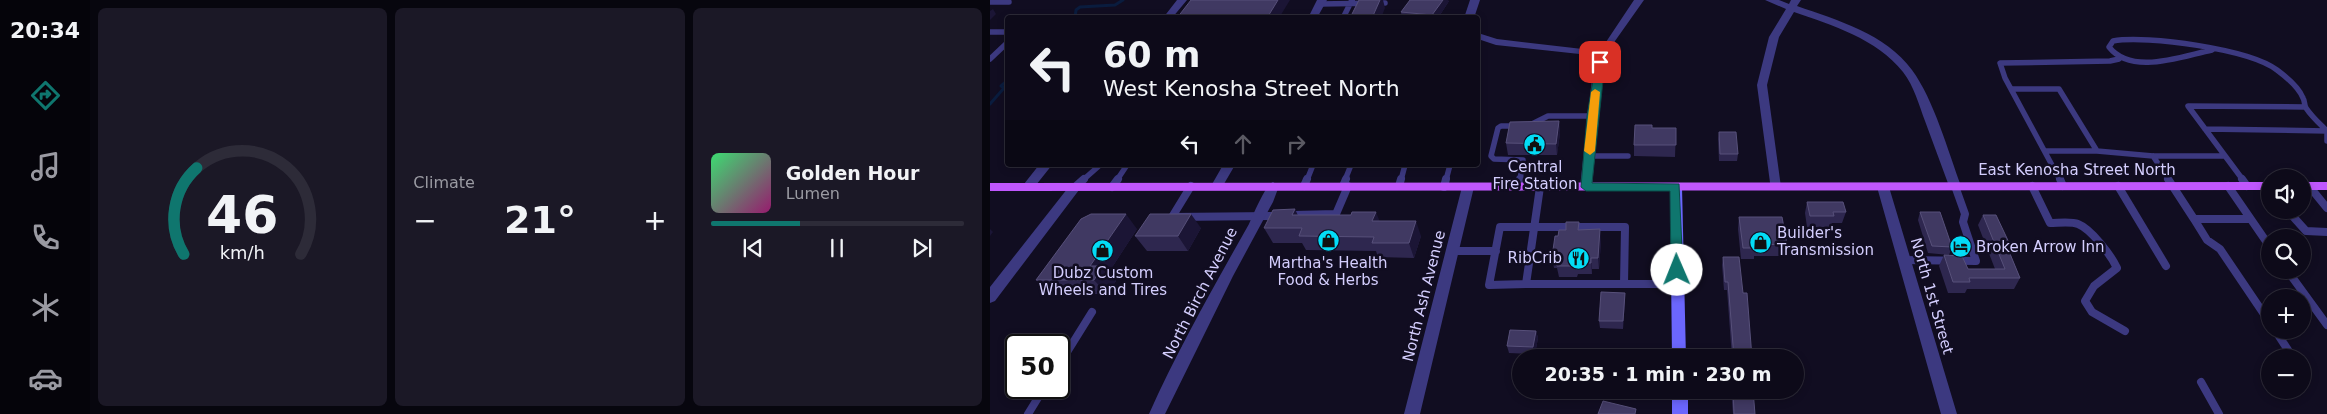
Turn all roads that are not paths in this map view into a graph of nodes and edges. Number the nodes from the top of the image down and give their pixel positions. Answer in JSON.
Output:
{"nodes":[{"id":1,"x":1182,"y":0,"type":"edge"},
{"id":2,"x":1475,"y":0,"type":"edge"},
{"id":3,"x":1640,"y":0,"type":"edge"},
{"id":4,"x":1770,"y":0,"type":"edge"},
{"id":5,"x":990,"y":2,"type":"edge"},
{"id":6,"x":1009,"y":2,"type":"dead end"},
{"id":7,"x":1321,"y":2,"type":"edge"},
{"id":8,"x":1351,"y":2,"type":"edge"},
{"id":9,"x":1385,"y":3,"type":"dead end"},
{"id":10,"x":1793,"y":4,"type":"edge"},
{"id":11,"x":1170,"y":15,"type":"edge"},
{"id":12,"x":1314,"y":15,"type":"edge"},
{"id":13,"x":1344,"y":15,"type":"edge"},
{"id":14,"x":1470,"y":15,"type":"edge"},
{"id":15,"x":990,"y":32,"type":"edge"},
{"id":16,"x":1005,"y":32,"type":"edge"},
{"id":17,"x":1481,"y":38,"type":"edge"},
{"id":18,"x":1005,"y":45,"type":"edge"},
{"id":19,"x":2212,"y":50,"type":"junction"},
{"id":20,"x":1603,"y":54,"type":"junction"},
{"id":21,"x":990,"y":59,"type":"edge"},
{"id":22,"x":2119,"y":59,"type":"junction"},
{"id":23,"x":2013,"y":89,"type":"junction"},
{"id":24,"x":2305,"y":107,"type":"junction"},
{"id":25,"x":1592,"y":116,"type":"junction"},
{"id":26,"x":2205,"y":129,"type":"junction"},
{"id":27,"x":2327,"y":131,"type":"edge"},
{"id":28,"x":2327,"y":141,"type":"edge"},
{"id":29,"x":2046,"y":151,"type":"junction"},
{"id":30,"x":2097,"y":151,"type":"junction"},
{"id":31,"x":1589,"y":156,"type":"junction"},
{"id":32,"x":1628,"y":156,"type":"dead end"},
{"id":33,"x":2153,"y":156,"type":"junction"},
{"id":34,"x":2225,"y":156,"type":"junction"},
{"id":35,"x":1044,"y":167,"type":"edge"},
{"id":36,"x":1098,"y":167,"type":"edge"},
{"id":37,"x":1126,"y":167,"type":"edge"},
{"id":38,"x":1228,"y":167,"type":"edge"},
{"id":39,"x":1312,"y":167,"type":"edge"},
{"id":40,"x":1350,"y":167,"type":"edge"},
{"id":41,"x":1404,"y":167,"type":"edge"},
{"id":42,"x":1449,"y":167,"type":"edge"},
{"id":43,"x":1190,"y":186,"type":"junction"},
{"id":44,"x":1217,"y":186,"type":"junction"},
{"id":45,"x":1273,"y":186,"type":"junction"},
{"id":46,"x":1304,"y":186,"type":"junction"},
{"id":47,"x":1345,"y":186,"type":"junction"},
{"id":48,"x":1399,"y":186,"type":"junction"},
{"id":49,"x":1955,"y":186,"type":"junction"},
{"id":50,"x":2032,"y":186,"type":"junction"},
{"id":51,"x":2063,"y":186,"type":"junction"},
{"id":52,"x":2118,"y":186,"type":"junction"},
{"id":53,"x":2173,"y":186,"type":"junction"},
{"id":54,"x":2228,"y":186,"type":"junction"},
{"id":55,"x":2247,"y":186,"type":"junction"},
{"id":56,"x":2311,"y":186,"type":"edge"},
{"id":57,"x":2327,"y":186,"type":"edge"},
{"id":58,"x":990,"y":187,"type":"edge"},
{"id":59,"x":1028,"y":187,"type":"junction"},
{"id":60,"x":1075,"y":187,"type":"junction"},
{"id":61,"x":1112,"y":187,"type":"junction"},
{"id":62,"x":1444,"y":187,"type":"junction"},
{"id":63,"x":1468,"y":187,"type":"junction"},
{"id":64,"x":1519,"y":187,"type":"junction"},
{"id":65,"x":1540,"y":187,"type":"junction"},
{"id":66,"x":1586,"y":187,"type":"junction"},
{"id":67,"x":1676,"y":187,"type":"junction"},
{"id":68,"x":1775,"y":187,"type":"junction"},
{"id":69,"x":1883,"y":187,"type":"junction"},
{"id":70,"x":2261,"y":187,"type":"edge"},
{"id":71,"x":2311,"y":191,"type":"edge"},
{"id":72,"x":2327,"y":208,"type":"edge"},
{"id":73,"x":1258,"y":216,"type":"junction"},
{"id":74,"x":2194,"y":219,"type":"junction"},
{"id":75,"x":2250,"y":219,"type":"junction"},
{"id":76,"x":2295,"y":219,"type":"edge"},
{"id":77,"x":1534,"y":227,"type":"junction"},
{"id":78,"x":2327,"y":232,"type":"edge"},
{"id":79,"x":2261,"y":234,"type":"edge"},
{"id":80,"x":1452,"y":250,"type":"junction"},
{"id":81,"x":1496,"y":250,"type":"junction"},
{"id":82,"x":1904,"y":260,"type":"junction"},
{"id":83,"x":2166,"y":266,"type":"dead end"},
{"id":84,"x":2294,"y":279,"type":"edge"},
{"id":85,"x":1526,"y":284,"type":"junction"},
{"id":86,"x":1624,"y":284,"type":"junction"},
{"id":87,"x":1678,"y":284,"type":"junction"},
{"id":88,"x":990,"y":297,"type":"edge"},
{"id":89,"x":2261,"y":310,"type":"edge"},
{"id":90,"x":1092,"y":312,"type":"dead end"},
{"id":91,"x":2327,"y":325,"type":"edge"},
{"id":92,"x":2125,"y":331,"type":"dead end"},
{"id":93,"x":1070,"y":347,"type":"edge"},
{"id":94,"x":1679,"y":349,"type":"edge"},
{"id":95,"x":2201,"y":382,"type":"dead end"},
{"id":96,"x":1037,"y":399,"type":"edge"},
{"id":97,"x":1680,"y":399,"type":"edge"},
{"id":98,"x":1028,"y":414,"type":"edge"},
{"id":99,"x":1157,"y":414,"type":"edge"},
{"id":100,"x":1412,"y":414,"type":"edge"},
{"id":101,"x":1680,"y":414,"type":"edge"},
{"id":102,"x":1949,"y":414,"type":"edge"},
{"id":103,"x":2219,"y":414,"type":"edge"}],
"edges":[{"from":1,"to":11,"type":"street"},
{"from":2,"to":14,"type":"street"},
{"from":3,"to":20,"type":"street"},
{"from":4,"to":10,"type":"street"},
{"from":5,"to":6,"type":"lane"},
{"from":7,"to":8,"type":"lane"},
{"from":7,"to":12,"type":"street"},
{"from":8,"to":9,"type":"lane"},
{"from":8,"to":13,"type":"lane"},
{"from":10,"to":49,"type":"street"},
{"from":10,"to":68,"type":"street"},
{"from":15,"to":16,"type":"lane"},
{"from":17,"to":20,"type":"street"},
{"from":18,"to":21,"type":"lane"},
{"from":19,"to":22,"type":"lane"},
{"from":19,"to":22,"type":"lane"},
{"from":19,"to":24,"type":"lane"},
{"from":20,"to":25,"type":"street"},
{"from":22,"to":23,"type":"lane"},
{"from":23,"to":29,"type":"lane"},
{"from":23,"to":30,"type":"lane"},
{"from":24,"to":26,"type":"lane"},
{"from":24,"to":27,"type":"lane"},
{"from":25,"to":31,"type":"street"},
{"from":25,"to":64,"type":"lane"},
{"from":26,"to":27,"type":"lane"},
{"from":26,"to":34,"type":"lane"},
{"from":27,"to":28,"type":"lane"},
{"from":29,"to":30,"type":"lane"},
{"from":29,"to":51,"type":"lane"},
{"from":30,"to":33,"type":"lane"},
{"from":31,"to":32,"type":"lane"},
{"from":31,"to":66,"type":"street"},
{"from":33,"to":34,"type":"lane"},
{"from":33,"to":53,"type":"lane"},
{"from":34,"to":55,"type":"lane"},
{"from":35,"to":59,"type":"street"},
{"from":36,"to":60,"type":"lane"},
{"from":37,"to":61,"type":"lane"},
{"from":38,"to":44,"type":"street"},
{"from":39,"to":46,"type":"lane"},
{"from":40,"to":47,"type":"lane"},
{"from":41,"to":48,"type":"lane"},
{"from":42,"to":62,"type":"lane"},
{"from":43,"to":44,"type":"main road"},
{"from":43,"to":61,"type":"main road"},
{"from":43,"to":73,"type":"lane"},
{"from":44,"to":45,"type":"main road"},
{"from":45,"to":46,"type":"main road"},
{"from":45,"to":73,"type":"street","name":"North Birch Avenue"},
{"from":46,"to":47,"type":"main road"},
{"from":47,"to":48,"type":"main road"},
{"from":47,"to":73,"type":"lane"},
{"from":48,"to":62,"type":"main road"},
{"from":49,"to":50,"type":"main road","name":"East Kenosha Street North"},
{"from":49,"to":69,"type":"main road","name":"East Kenosha Street North"},
{"from":49,"to":82,"type":"lane"},
{"from":50,"to":51,"type":"main road","name":"East Kenosha Street North"},
{"from":50,"to":92,"type":"lane"},
{"from":51,"to":52,"type":"main road","name":"East Kenosha Street North"},
{"from":52,"to":53,"type":"main road","name":"East Kenosha Street North"},
{"from":52,"to":83,"type":"lane"},
{"from":53,"to":54,"type":"main road","name":"East Kenosha Street North"},
{"from":53,"to":74,"type":"lane"},
{"from":54,"to":55,"type":"main road","name":"East Kenosha Street North"},
{"from":54,"to":75,"type":"lane"},
{"from":55,"to":70,"type":"main road","name":"East Kenosha Street North"},
{"from":56,"to":57,"type":"main road"},
{"from":58,"to":59,"type":"main road"},
{"from":59,"to":60,"type":"main road"},
{"from":60,"to":61,"type":"main road"},
{"from":60,"to":88,"type":"street"},
{"from":62,"to":63,"type":"main road"},
{"from":63,"to":64,"type":"main road"},
{"from":63,"to":80,"type":"street","name":"North Ash Avenue"},
{"from":64,"to":65,"type":"main road"},
{"from":65,"to":66,"type":"main road"},
{"from":65,"to":77,"type":"lane"},
{"from":66,"to":67,"type":"main road"},
{"from":67,"to":68,"type":"main road"},
{"from":67,"to":87,"type":"main road"},
{"from":68,"to":69,"type":"main road","name":"East Kenosha Street North"},
{"from":69,"to":82,"type":"street","name":"North 1st Street"},
{"from":71,"to":72,"type":"lane"},
{"from":73,"to":99,"type":"street","name":"North Birch Avenue"},
{"from":74,"to":75,"type":"lane"},
{"from":74,"to":89,"type":"lane"},
{"from":75,"to":79,"type":"lane"},
{"from":76,"to":78,"type":"lane"},
{"from":77,"to":81,"type":"lane"},
{"from":77,"to":85,"type":"lane"},
{"from":77,"to":86,"type":"lane"},
{"from":80,"to":81,"type":"lane"},
{"from":80,"to":100,"type":"street","name":"North Ash Avenue"},
{"from":81,"to":85,"type":"lane"},
{"from":82,"to":102,"type":"street","name":"North 1st Street"},
{"from":84,"to":91,"type":"lane"},
{"from":85,"to":86,"type":"lane"},
{"from":86,"to":87,"type":"lane"},
{"from":87,"to":94,"type":"main road"},
{"from":90,"to":93,"type":"lane"},
{"from":95,"to":103,"type":"lane"},
{"from":96,"to":98,"type":"lane"},
{"from":97,"to":101,"type":"main road"}]}
